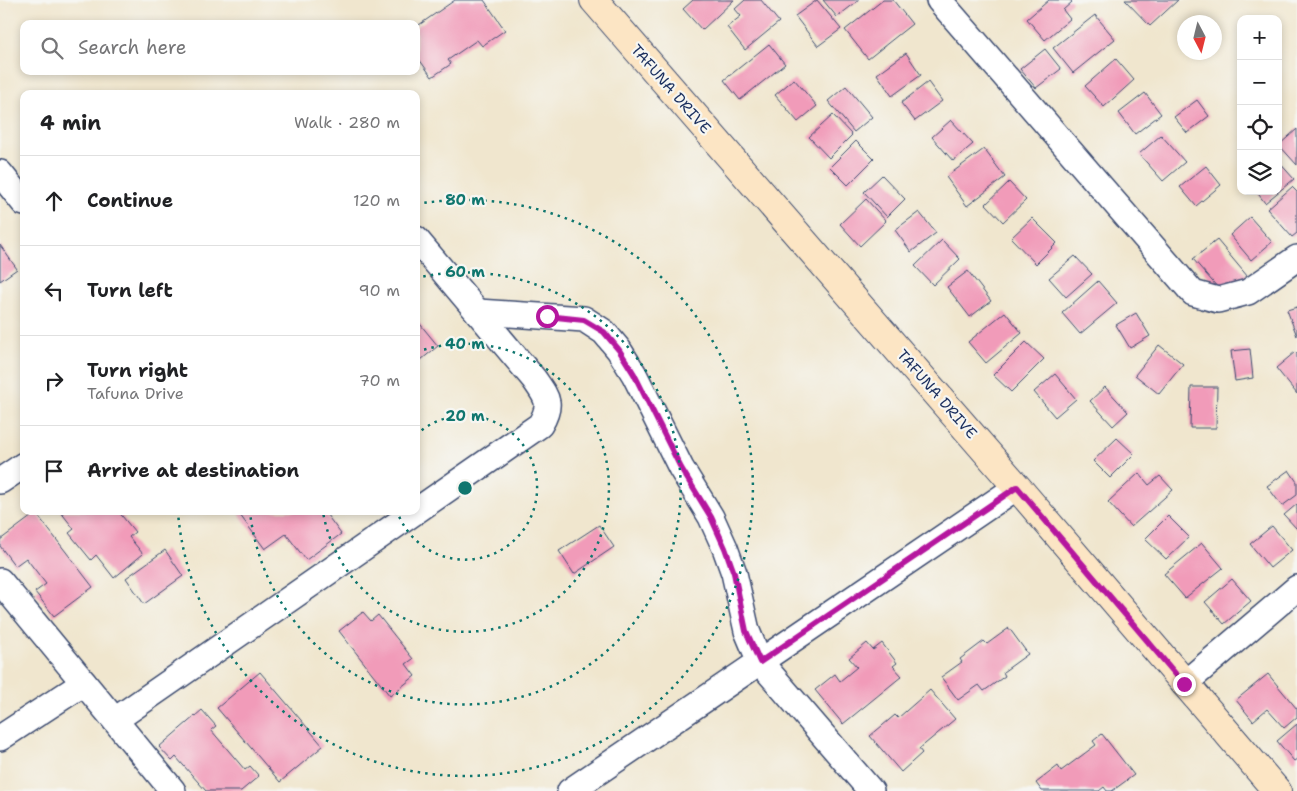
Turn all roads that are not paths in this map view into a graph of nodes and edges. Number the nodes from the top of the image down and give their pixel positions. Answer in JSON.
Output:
{"nodes":[{"id":1,"x":939,"y":0,"type":"edge"},
{"id":2,"x":604,"y":3,"type":"edge"},
{"id":3,"x":0,"y":173,"type":"edge"},
{"id":4,"x":20,"y":198,"type":"edge"},
{"id":5,"x":420,"y":244,"type":"edge"},
{"id":6,"x":1297,"y":258,"type":"edge"},
{"id":7,"x":478,"y":312,"type":"junction"},
{"id":8,"x":20,"y":468,"type":"edge"},
{"id":9,"x":0,"y":481,"type":"edge"},
{"id":10,"x":1017,"y":487,"type":"junction"},
{"id":11,"x":420,"y":508,"type":"edge"},
{"id":12,"x":410,"y":515,"type":"edge"},
{"id":13,"x":0,"y":581,"type":"edge"},
{"id":14,"x":1297,"y":588,"type":"edge"},
{"id":15,"x":760,"y":662,"type":"junction"},
{"id":16,"x":84,"y":683,"type":"junction"},
{"id":17,"x":1184,"y":684,"type":"junction"},
{"id":18,"x":114,"y":720,"type":"junction"},
{"id":19,"x":0,"y":738,"type":"edge"},
{"id":20,"x":1273,"y":790,"type":"edge"},
{"id":21,"x":174,"y":791,"type":"edge"},
{"id":22,"x":570,"y":791,"type":"edge"},
{"id":23,"x":871,"y":791,"type":"edge"}],
"edges":[{"from":1,"to":6,"type":"street"},
{"from":2,"to":10,"type":"main road","name":"TAFUNA DRIVE"},
{"from":3,"to":4,"type":"street"},
{"from":5,"to":7,"type":"street"},
{"from":7,"to":11,"type":"street"},
{"from":7,"to":15,"type":"street"},
{"from":8,"to":9,"type":"street"},
{"from":10,"to":15,"type":"street"},
{"from":10,"to":17,"type":"main road","name":"TAFUNA DRIVE"},
{"from":12,"to":18,"type":"street"},
{"from":13,"to":16,"type":"street"},
{"from":14,"to":17,"type":"street"},
{"from":15,"to":22,"type":"street"},
{"from":15,"to":23,"type":"street"},
{"from":16,"to":18,"type":"street"},
{"from":16,"to":19,"type":"street"},
{"from":17,"to":20,"type":"main road","name":"TAFUNA DRIVE"},
{"from":18,"to":21,"type":"street"}]}
